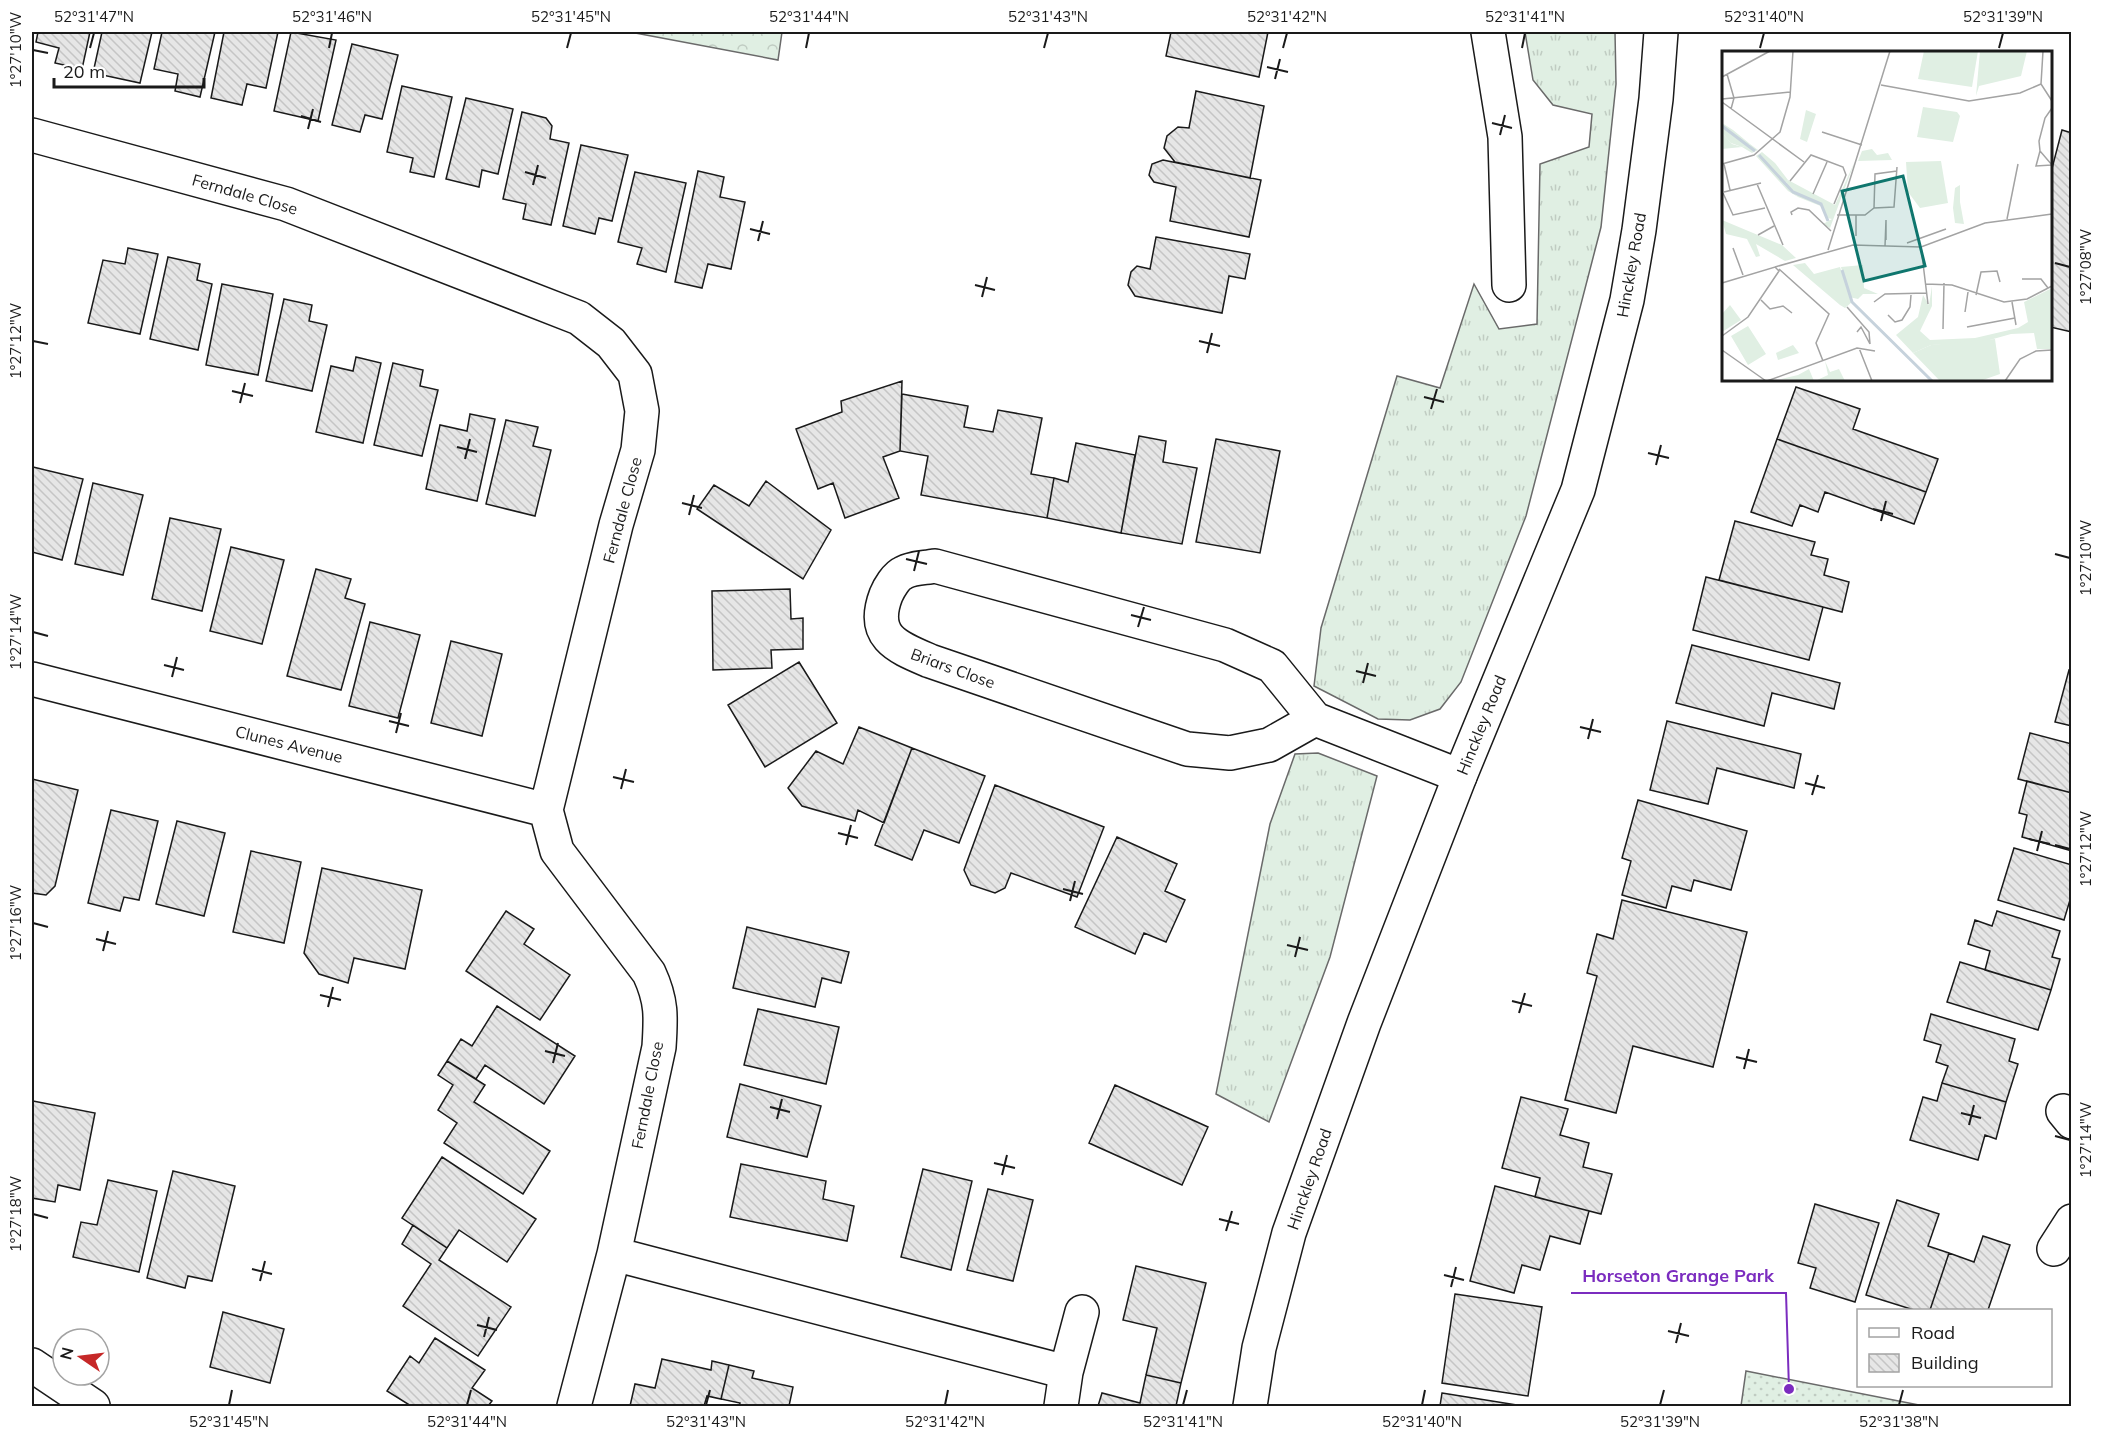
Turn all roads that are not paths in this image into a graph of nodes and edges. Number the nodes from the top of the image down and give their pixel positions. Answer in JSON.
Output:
{"nodes":[{"id":1,"x":1488,"y":32,"type":"edge"},
{"id":2,"x":1661,"y":32,"type":"edge"},
{"id":3,"x":33,"y":143,"type":"edge"},
{"id":4,"x":1509,"y":285,"type":"dead end"},
{"id":5,"x":32,"y":679,"type":"edge"},
{"id":6,"x":1315,"y":718,"type":"junction"},
{"id":7,"x":1460,"y":776,"type":"junction"},
{"id":8,"x":546,"y":810,"type":"junction"},
{"id":9,"x":2072,"y":1221,"type":"edge"},
{"id":10,"x":2054,"y":1248,"type":"dead end"},
{"id":11,"x":614,"y":1254,"type":"junction"},
{"id":12,"x":1082,"y":1312,"type":"dead end"},
{"id":13,"x":32,"y":1365,"type":"edge"},
{"id":14,"x":1066,"y":1372,"type":"junction"},
{"id":15,"x":93,"y":1407,"type":"edge"},
{"id":16,"x":574,"y":1407,"type":"edge"},
{"id":17,"x":1061,"y":1407,"type":"edge"},
{"id":18,"x":1250,"y":1407,"type":"edge"}],
"edges":[{"from":1,"to":4,"type":"street"},
{"from":2,"to":7,"type":"street","name":"Hinckley Road"},
{"from":3,"to":8,"type":"street","name":"Ferndale Close"},
{"from":5,"to":8,"type":"street","name":"Clunes Avenue"},
{"from":6,"to":6,"type":"street","name":"Briars Close"},
{"from":6,"to":7,"type":"street","name":"Briars Close"},
{"from":7,"to":18,"type":"street","name":"Hinckley Road"},
{"from":8,"to":11,"type":"street","name":"Ferndale Close"},
{"from":9,"to":10,"type":"street"},
{"from":11,"to":14,"type":"street"},
{"from":11,"to":16,"type":"street","name":"Ferndale Close"},
{"from":12,"to":14,"type":"street"},
{"from":13,"to":15,"type":"street"},
{"from":14,"to":17,"type":"street"}]}
